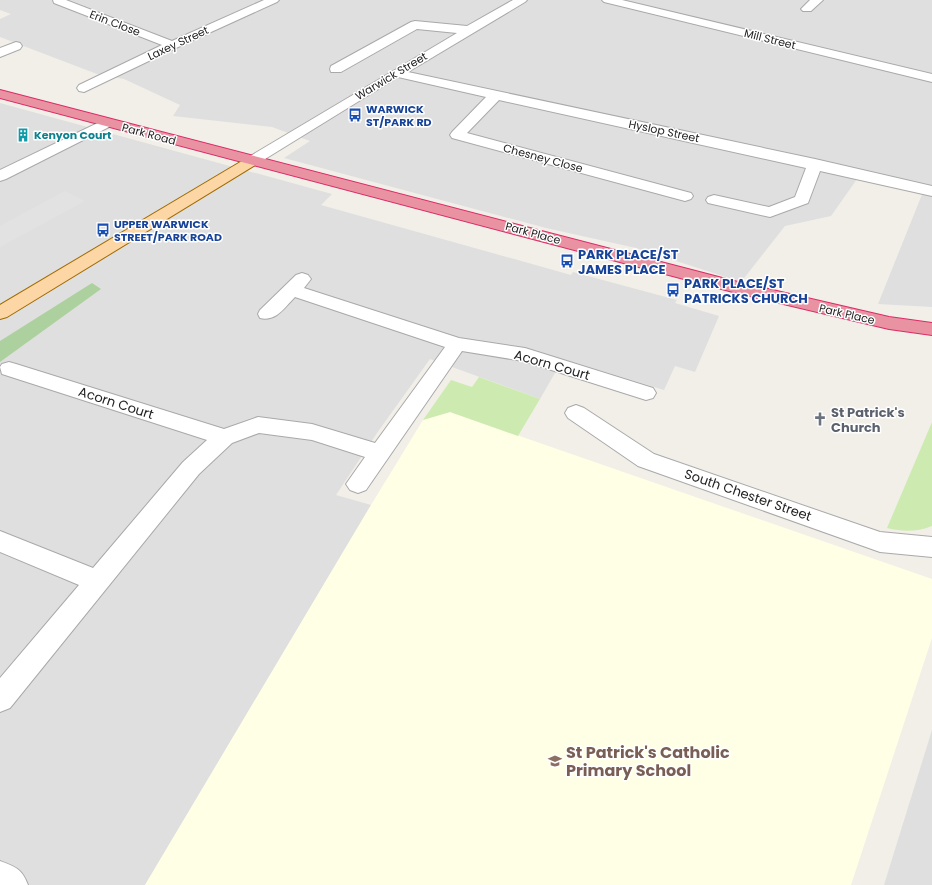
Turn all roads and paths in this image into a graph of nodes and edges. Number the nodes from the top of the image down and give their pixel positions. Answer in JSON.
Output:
{"nodes":[{"id":1,"x":273,"y":0,"type":"edge"},
{"id":2,"x":521,"y":0,"type":"edge"},
{"id":3,"x":608,"y":0,"type":"edge"},
{"id":4,"x":817,"y":0,"type":"edge"},
{"id":5,"x":58,"y":1,"type":"dead end"},
{"id":6,"x":807,"y":8,"type":"dead end"},
{"id":7,"x":468,"y":30,"type":"junction"},
{"id":8,"x":172,"y":45,"type":"junction"},
{"id":9,"x":16,"y":46,"type":"dead end"},
{"id":10,"x":0,"y":53,"type":"edge"},
{"id":11,"x":336,"y":68,"type":"dead end"},
{"id":12,"x":396,"y":73,"type":"junction"},
{"id":13,"x":932,"y":78,"type":"edge"},
{"id":14,"x":84,"y":88,"type":"dead end"},
{"id":15,"x":0,"y":94,"type":"edge"},
{"id":16,"x":497,"y":94,"type":"junction"},
{"id":17,"x":106,"y":123,"type":"junction"},
{"id":18,"x":252,"y":161,"type":"junction"},
{"id":19,"x":815,"y":164,"type":"junction"},
{"id":20,"x":0,"y":176,"type":"edge"},
{"id":21,"x":932,"y":191,"type":"edge"},
{"id":22,"x":685,"y":196,"type":"dead end"},
{"id":23,"x":714,"y":200,"type":"dead end"},
{"id":24,"x":0,"y":313,"type":"edge"},
{"id":25,"x":267,"y":314,"type":"dead end"},
{"id":26,"x":932,"y":329,"type":"edge"},
{"id":27,"x":457,"y":344,"type":"junction"},
{"id":28,"x":9,"y":369,"type":"dead end"},
{"id":29,"x":646,"y":393,"type":"dead end"},
{"id":30,"x":576,"y":413,"type":"dead end"},
{"id":31,"x":224,"y":437,"type":"junction"},
{"id":32,"x":380,"y":453,"type":"junction"},
{"id":33,"x":358,"y":484,"type":"dead end"},
{"id":34,"x":0,"y":541,"type":"edge"},
{"id":35,"x":932,"y":547,"type":"edge"},
{"id":36,"x":98,"y":581,"type":"junction"},
{"id":37,"x":0,"y":699,"type":"edge"},
{"id":38,"x":0,"y":877,"type":"edge"},
{"id":39,"x":12,"y":885,"type":"edge"}],
"edges":[{"from":1,"to":8,"type":"street","name":"Laxey Street"},
{"from":2,"to":7,"type":"street","name":"Warwick Street"},
{"from":3,"to":13,"type":"street","name":"Mill Street"},
{"from":4,"to":6,"type":"street"},
{"from":5,"to":8,"type":"street","name":"Erin Close"},
{"from":7,"to":11,"type":"street"},
{"from":7,"to":12,"type":"street","name":"Warwick Street"},
{"from":8,"to":14,"type":"street","name":"Laxey Street"},
{"from":9,"to":10,"type":"street"},
{"from":12,"to":16,"type":"street","name":"Hyslop Street"},
{"from":12,"to":18,"type":"street","name":"Warwick Street"},
{"from":15,"to":17,"type":"highway","name":"Park Road"},
{"from":16,"to":19,"type":"street","name":"Hyslop Street"},
{"from":16,"to":22,"type":"street","name":"Chesney Close"},
{"from":17,"to":18,"type":"highway","name":"Park Road"},
{"from":17,"to":20,"type":"street"},
{"from":18,"to":24,"type":"main road"},
{"from":18,"to":26,"type":"highway","name":"Park Place"},
{"from":19,"to":21,"type":"street","name":"Hyslop Street"},
{"from":19,"to":23,"type":"street"},
{"from":25,"to":27,"type":"street","name":"Acorn Court"},
{"from":27,"to":29,"type":"street","name":"Acorn Court"},
{"from":27,"to":32,"type":"street"},
{"from":28,"to":31,"type":"street","name":"Acorn Court"},
{"from":30,"to":35,"type":"street","name":"South Chester Street"},
{"from":31,"to":32,"type":"street"},
{"from":31,"to":36,"type":"street"},
{"from":32,"to":33,"type":"street"},
{"from":34,"to":36,"type":"street"},
{"from":36,"to":37,"type":"street"},
{"from":38,"to":39,"type":"street"}]}
